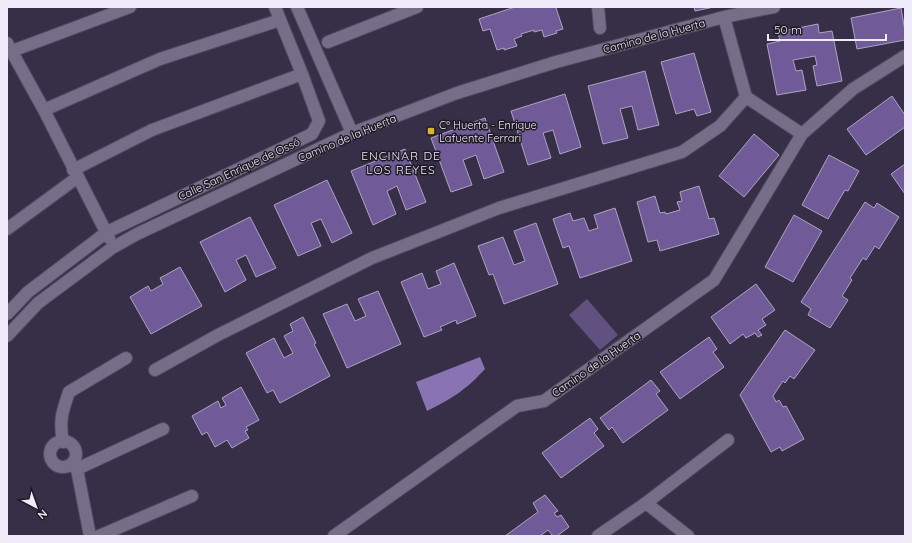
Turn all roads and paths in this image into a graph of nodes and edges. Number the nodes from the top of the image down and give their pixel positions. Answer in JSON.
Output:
{"nodes":[{"id":1,"x":130,"y":7,"type":"edge"},
{"id":2,"x":275,"y":7,"type":"edge"},
{"id":3,"x":297,"y":7,"type":"edge"},
{"id":4,"x":417,"y":7,"type":"edge"},
{"id":5,"x":598,"y":7,"type":"edge"},
{"id":6,"x":774,"y":7,"type":"edge"},
{"id":7,"x":394,"y":11,"type":"edge"},
{"id":8,"x":724,"y":17,"type":"junction"},
{"id":9,"x":280,"y":20,"type":"junction"},
{"id":10,"x":600,"y":28,"type":"dead end"},
{"id":11,"x":328,"y":42,"type":"dead end"},
{"id":12,"x":9,"y":47,"type":"edge"},
{"id":13,"x":905,"y":56,"type":"edge"},
{"id":14,"x":302,"y":74,"type":"junction"},
{"id":15,"x":746,"y":97,"type":"junction"},
{"id":16,"x":44,"y":110,"type":"junction"},
{"id":17,"x":352,"y":133,"type":"junction"},
{"id":18,"x":802,"y":134,"type":"junction"},
{"id":19,"x":75,"y":173,"type":"junction"},
{"id":20,"x":7,"y":229,"type":"edge"},
{"id":21,"x":107,"y":232,"type":"junction"},
{"id":22,"x":112,"y":248,"type":"junction"},
{"id":23,"x":7,"y":314,"type":"edge"},
{"id":24,"x":7,"y":336,"type":"edge"},
{"id":25,"x":126,"y":358,"type":"dead end"},
{"id":26,"x":155,"y":370,"type":"dead end"},
{"id":27,"x":163,"y":429,"type":"dead end"},
{"id":28,"x":728,"y":440,"type":"dead end"},
{"id":29,"x":63,"y":442,"type":"junction"},
{"id":30,"x":73,"y":467,"type":"junction"},
{"id":31,"x":192,"y":496,"type":"dead end"},
{"id":32,"x":646,"y":503,"type":"junction"},
{"id":33,"x":90,"y":536,"type":"edge"},
{"id":34,"x":99,"y":536,"type":"edge"},
{"id":35,"x":334,"y":536,"type":"edge"},
{"id":36,"x":598,"y":536,"type":"edge"},
{"id":37,"x":688,"y":536,"type":"edge"}],
"edges":[{"from":1,"to":12,"type":"street"},
{"from":2,"to":9,"type":"street","name":"Calle San Enrique de Ossó"},
{"from":3,"to":17,"type":"street"},
{"from":4,"to":7,"type":"street"},
{"from":5,"to":10,"type":"street","name":"Camino de la Huerta"},
{"from":6,"to":8,"type":"street","name":"Camino de la Huerta"},
{"from":7,"to":11,"type":"street"},
{"from":8,"to":15,"type":"street"},
{"from":8,"to":17,"type":"street","name":"Camino de la Huerta"},
{"from":9,"to":14,"type":"street","name":"Calle San Enrique de Ossó"},
{"from":9,"to":16,"type":"street"},
{"from":12,"to":16,"type":"street"},
{"from":13,"to":18,"type":"street","name":"Camino de la Huerta"},
{"from":14,"to":19,"type":"street"},
{"from":14,"to":21,"type":"street","name":"Calle San Enrique de Ossó"},
{"from":15,"to":18,"type":"street"},
{"from":15,"to":26,"type":"street"},
{"from":16,"to":19,"type":"street"},
{"from":17,"to":22,"type":"street","name":"Camino de la Huerta"},
{"from":18,"to":35,"type":"street","name":"Camino de la Huerta"},
{"from":19,"to":20,"type":"street"},
{"from":19,"to":21,"type":"street"},
{"from":21,"to":22,"type":"street"},
{"from":21,"to":23,"type":"street","name":"Calle San Enrique de Ossó"},
{"from":22,"to":24,"type":"street","name":"Camino de la Huerta"},
{"from":25,"to":29,"type":"street"},
{"from":27,"to":30,"type":"street"},
{"from":28,"to":32,"type":"street"},
{"from":29,"to":30,"type":"street"},
{"from":29,"to":30,"type":"street"},
{"from":30,"to":33,"type":"street"},
{"from":31,"to":34,"type":"street"},
{"from":32,"to":36,"type":"street"},
{"from":32,"to":37,"type":"street"}]}
